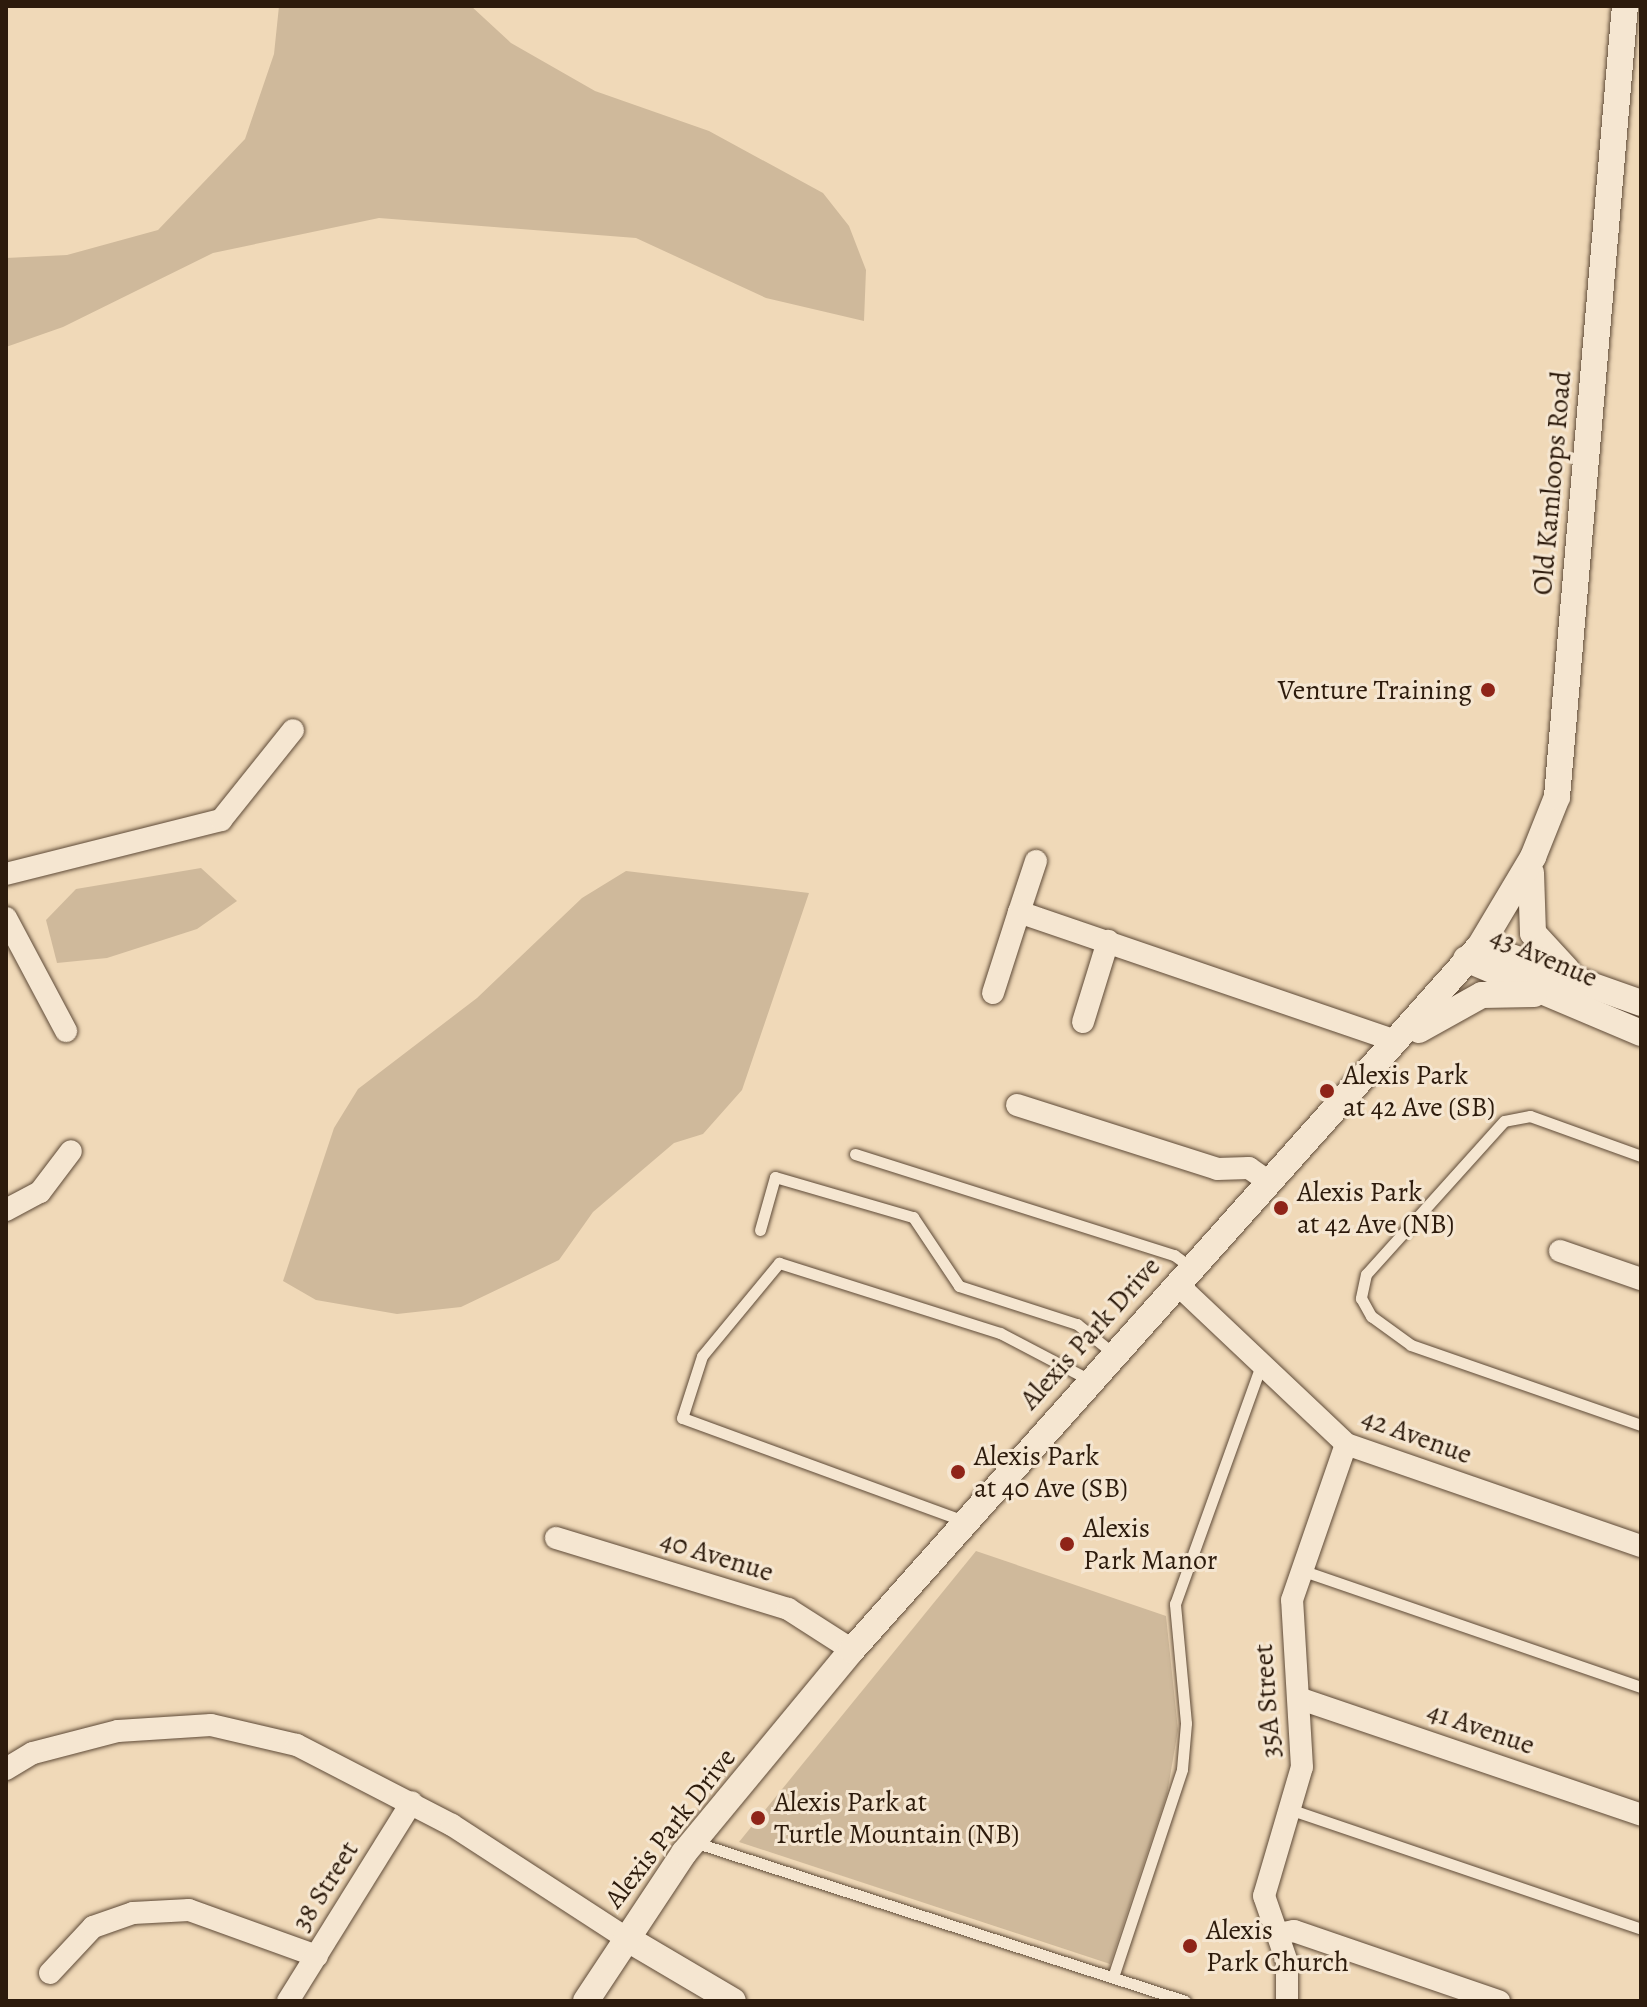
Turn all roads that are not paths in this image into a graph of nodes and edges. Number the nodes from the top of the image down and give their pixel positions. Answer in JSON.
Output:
{"nodes":[{"id":1,"x":1625,"y":6,"type":"edge"},
{"id":2,"x":293,"y":730,"type":"dead end"},
{"id":3,"x":1533,"y":857,"type":"junction"},
{"id":4,"x":1036,"y":861,"type":"dead end"},
{"id":5,"x":6,"y":874,"type":"edge"},
{"id":6,"x":1019,"y":912,"type":"junction"},
{"id":7,"x":6,"y":918,"type":"edge"},
{"id":8,"x":1108,"y":941,"type":"junction"},
{"id":9,"x":1473,"y":952,"type":"junction"},
{"id":10,"x":1577,"y":978,"type":"junction"},
{"id":11,"x":993,"y":993,"type":"dead end"},
{"id":12,"x":1548,"y":995,"type":"junction"},
{"id":13,"x":1641,"y":1003,"type":"edge"},
{"id":14,"x":1083,"y":1022,"type":"dead end"},
{"id":15,"x":66,"y":1031,"type":"dead end"},
{"id":16,"x":1641,"y":1033,"type":"edge"},
{"id":17,"x":1387,"y":1050,"type":"junction"},
{"id":18,"x":1017,"y":1105,"type":"dead end"},
{"id":19,"x":71,"y":1151,"type":"dead end"},
{"id":20,"x":855,"y":1154,"type":"dead end"},
{"id":21,"x":1641,"y":1156,"type":"edge"},
{"id":22,"x":1269,"y":1182,"type":"junction"},
{"id":23,"x":6,"y":1210,"type":"edge"},
{"id":24,"x":760,"y":1230,"type":"dead end"},
{"id":25,"x":1560,"y":1251,"type":"dead end"},
{"id":26,"x":1184,"y":1276,"type":"junction"},
{"id":27,"x":1641,"y":1279,"type":"edge"},
{"id":28,"x":1114,"y":1354,"type":"junction"},
{"id":29,"x":1261,"y":1365,"type":"junction"},
{"id":30,"x":1090,"y":1380,"type":"junction"},
{"id":31,"x":1641,"y":1425,"type":"edge"},
{"id":32,"x":1346,"y":1444,"type":"junction"},
{"id":33,"x":964,"y":1521,"type":"junction"},
{"id":34,"x":556,"y":1538,"type":"dead end"},
{"id":35,"x":1641,"y":1546,"type":"edge"},
{"id":36,"x":1300,"y":1570,"type":"junction"},
{"id":37,"x":852,"y":1650,"type":"junction"},
{"id":38,"x":1641,"y":1687,"type":"edge"},
{"id":39,"x":1301,"y":1699,"type":"junction"},
{"id":40,"x":6,"y":1769,"type":"edge"},
{"id":41,"x":412,"y":1802,"type":"junction"},
{"id":42,"x":1292,"y":1810,"type":"junction"},
{"id":43,"x":1641,"y":1815,"type":"edge"},
{"id":44,"x":694,"y":1842,"type":"junction"},
{"id":45,"x":1641,"y":1929,"type":"edge"},
{"id":46,"x":1278,"y":1934,"type":"junction"},
{"id":47,"x":626,"y":1938,"type":"junction"},
{"id":48,"x":317,"y":1956,"type":"junction"},
{"id":49,"x":50,"y":1973,"type":"dead end"},
{"id":50,"x":1113,"y":1977,"type":"junction"},
{"id":51,"x":288,"y":2001,"type":"edge"},
{"id":52,"x":586,"y":2001,"type":"edge"},
{"id":53,"x":731,"y":2001,"type":"edge"},
{"id":54,"x":1185,"y":2001,"type":"edge"},
{"id":55,"x":1287,"y":2001,"type":"edge"},
{"id":56,"x":1499,"y":2001,"type":"edge"}],
"edges":[{"from":1,"to":3,"type":"street","name":"Old Kamloops Road"},
{"from":2,"to":5,"type":"street"},
{"from":3,"to":9,"type":"street","name":"Old Kamloops Road"},
{"from":3,"to":10,"type":"street"},
{"from":4,"to":6,"type":"street"},
{"from":6,"to":8,"type":"street"},
{"from":6,"to":11,"type":"street"},
{"from":7,"to":15,"type":"street"},
{"from":8,"to":14,"type":"street"},
{"from":8,"to":17,"type":"street"},
{"from":9,"to":10,"type":"street","name":"43 Avenue"},
{"from":9,"to":12,"type":"street","name":"43 Avenue"},
{"from":9,"to":17,"type":"street","name":"Alexis Park Drive"},
{"from":10,"to":13,"type":"street","name":"43 Avenue"},
{"from":12,"to":16,"type":"street","name":"43 Avenue"},
{"from":12,"to":17,"type":"street"},
{"from":17,"to":22,"type":"street","name":"Alexis Park Drive"},
{"from":18,"to":22,"type":"street"},
{"from":19,"to":23,"type":"street"},
{"from":20,"to":26,"type":"lane"},
{"from":21,"to":31,"type":"lane"},
{"from":22,"to":26,"type":"street","name":"Alexis Park Drive"},
{"from":24,"to":28,"type":"lane"},
{"from":25,"to":27,"type":"street"},
{"from":26,"to":28,"type":"street","name":"Alexis Park Drive"},
{"from":26,"to":29,"type":"street","name":"42 Avenue"},
{"from":28,"to":30,"type":"street","name":"Alexis Park Drive"},
{"from":29,"to":32,"type":"street","name":"42 Avenue"},
{"from":29,"to":50,"type":"lane"},
{"from":30,"to":33,"type":"street","name":"Alexis Park Drive"},
{"from":30,"to":33,"type":"lane"},
{"from":32,"to":35,"type":"street","name":"42 Avenue"},
{"from":32,"to":36,"type":"street","name":"35A Street"},
{"from":33,"to":37,"type":"street","name":"Alexis Park Drive"},
{"from":34,"to":37,"type":"street","name":"40 Avenue"},
{"from":36,"to":38,"type":"lane"},
{"from":36,"to":39,"type":"street","name":"35A Street"},
{"from":37,"to":44,"type":"street","name":"Alexis Park Drive"},
{"from":39,"to":42,"type":"street","name":"35A Street"},
{"from":39,"to":43,"type":"street","name":"41 Avenue"},
{"from":40,"to":41,"type":"street"},
{"from":41,"to":47,"type":"street"},
{"from":41,"to":48,"type":"street","name":"38 Street"},
{"from":42,"to":45,"type":"lane"},
{"from":42,"to":46,"type":"street","name":"35A Street"},
{"from":44,"to":47,"type":"street","name":"Alexis Park Drive"},
{"from":44,"to":50,"type":"lane"},
{"from":46,"to":55,"type":"street","name":"35A Street"},
{"from":46,"to":56,"type":"street"},
{"from":47,"to":52,"type":"street","name":"Alexis Park Drive"},
{"from":47,"to":53,"type":"street"},
{"from":48,"to":49,"type":"street"},
{"from":48,"to":51,"type":"street","name":"38 Street"},
{"from":50,"to":54,"type":"lane"}]}
